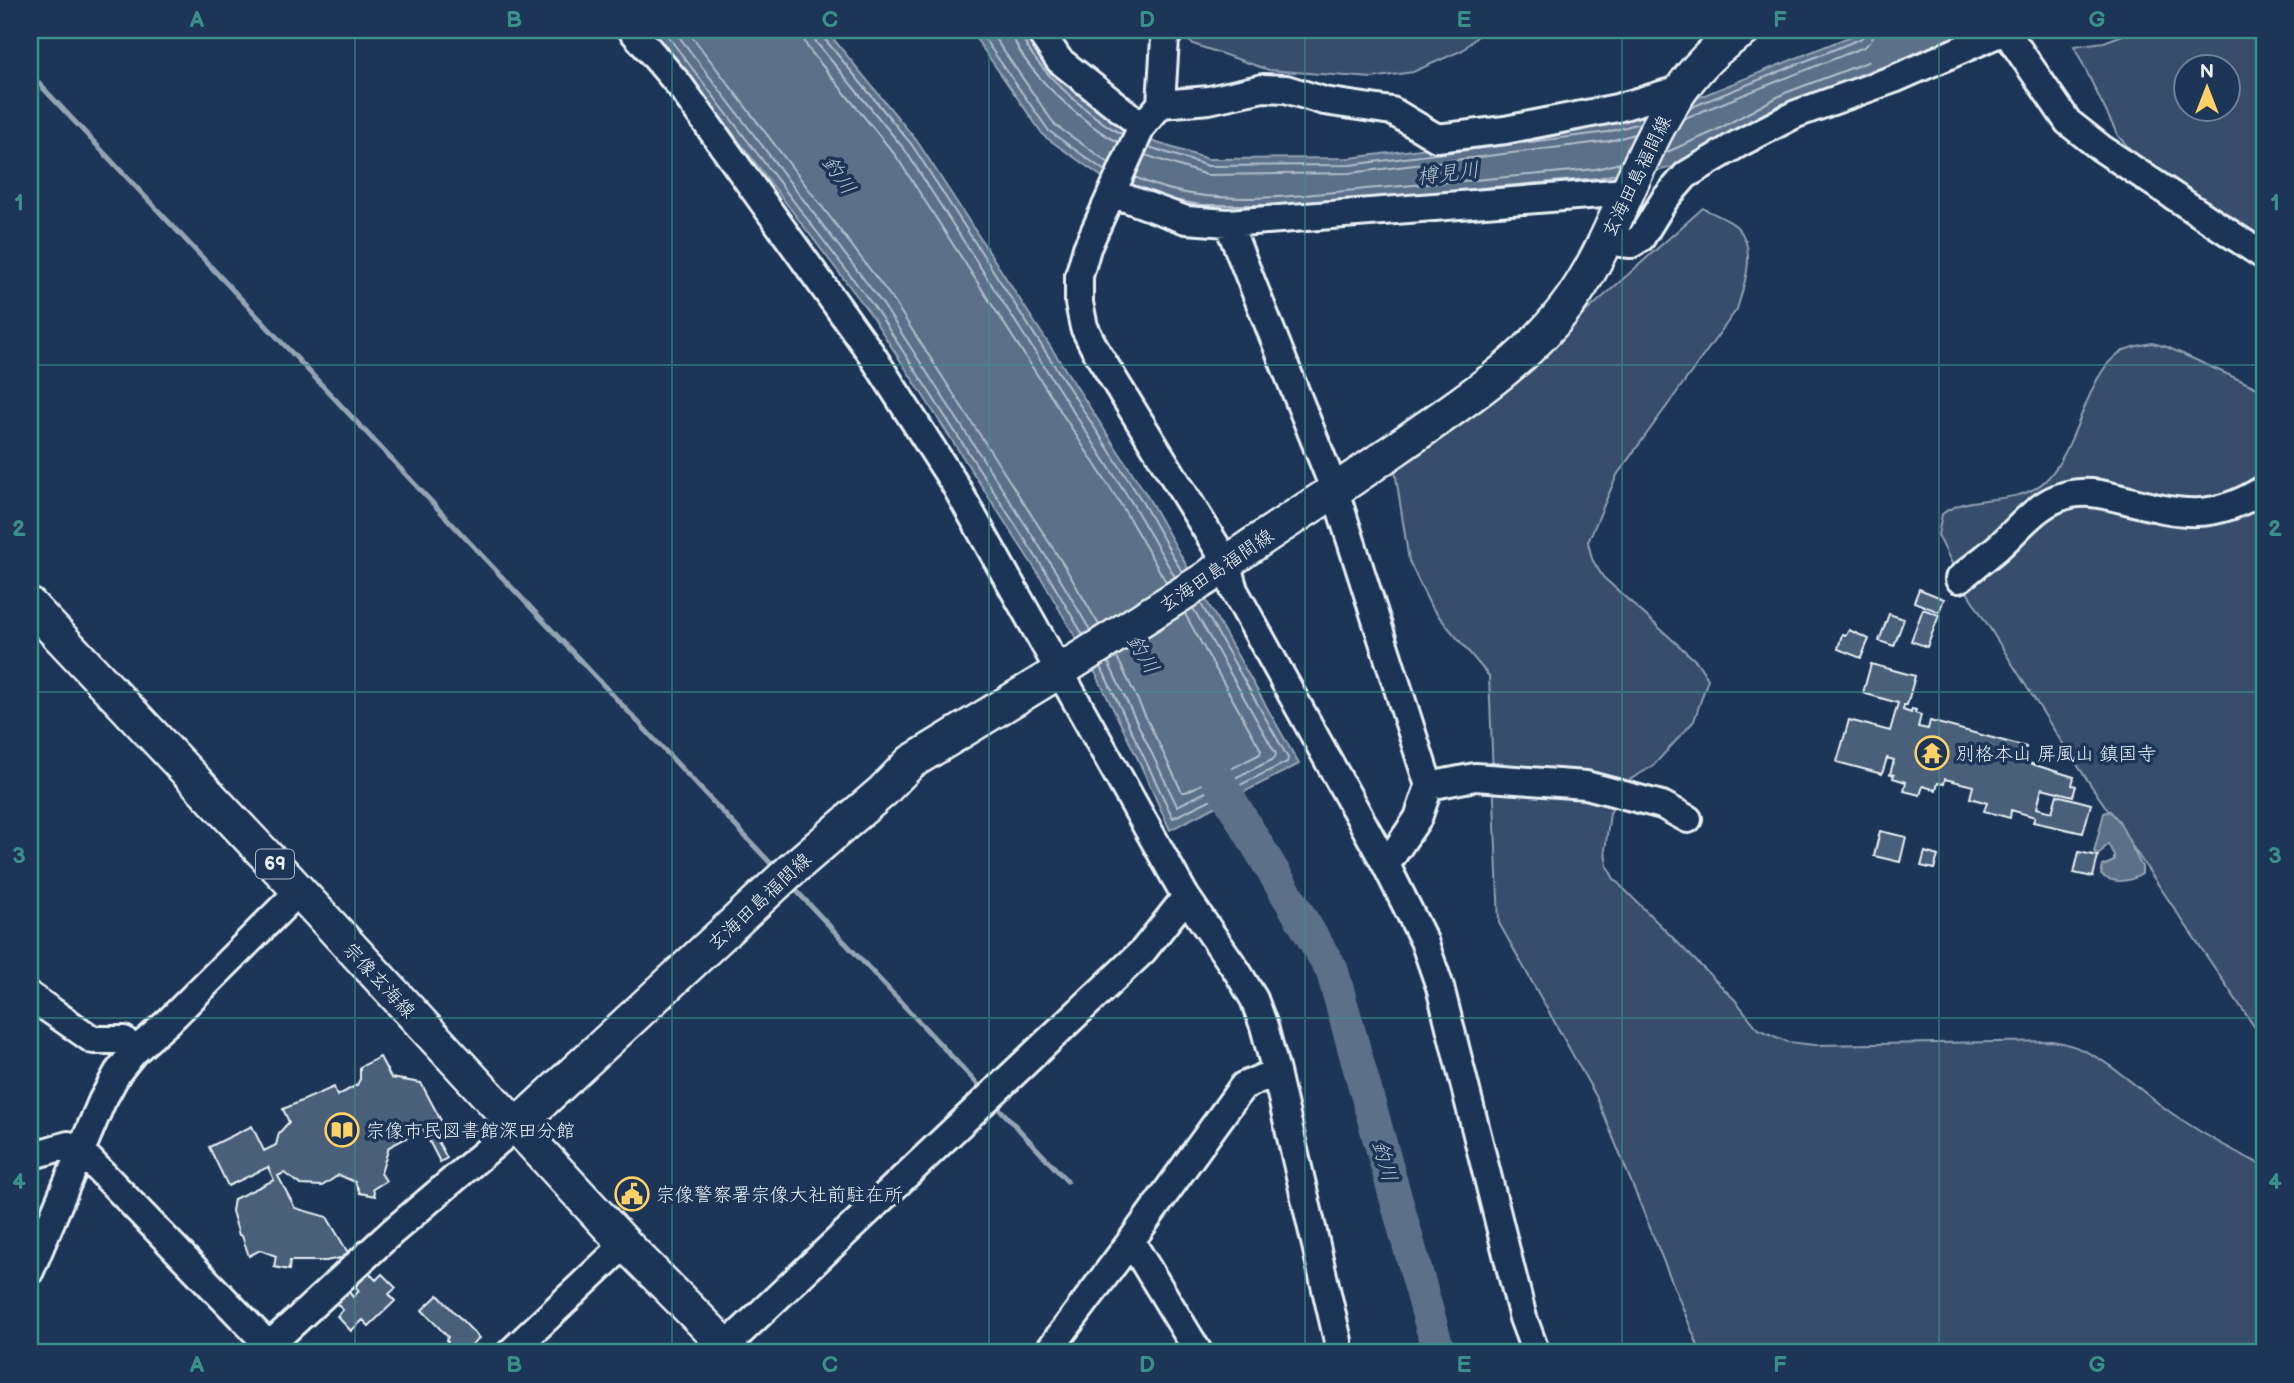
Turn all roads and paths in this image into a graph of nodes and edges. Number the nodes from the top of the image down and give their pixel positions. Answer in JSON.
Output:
{"nodes":[{"id":1,"x":632,"y":30,"type":"edge"},
{"id":2,"x":1039,"y":30,"type":"edge"},
{"id":3,"x":1171,"y":30,"type":"edge"},
{"id":4,"x":1744,"y":30,"type":"edge"},
{"id":5,"x":2006,"y":30,"type":"edge"},
{"id":6,"x":1677,"y":96,"type":"junction"},
{"id":7,"x":1161,"y":104,"type":"junction"},
{"id":8,"x":1142,"y":126,"type":"junction"},
{"id":9,"x":1630,"y":186,"type":"junction"},
{"id":10,"x":1115,"y":187,"type":"junction"},
{"id":11,"x":1228,"y":223,"type":"junction"},
{"id":12,"x":1604,"y":240,"type":"junction"},
{"id":13,"x":2264,"y":256,"type":"edge"},
{"id":14,"x":2264,"y":489,"type":"edge"},
{"id":15,"x":1335,"y":491,"type":"junction"},
{"id":16,"x":1226,"y":562,"type":"junction"},
{"id":17,"x":1959,"y":579,"type":"dead end"},
{"id":18,"x":30,"y":606,"type":"edge"},
{"id":19,"x":1068,"y":666,"type":"junction"},
{"id":20,"x":1429,"y":786,"type":"junction"},
{"id":21,"x":1688,"y":819,"type":"dead end"},
{"id":22,"x":1386,"y":865,"type":"junction"},
{"id":23,"x":299,"y":891,"type":"junction"},
{"id":24,"x":1186,"y":897,"type":"junction"},
{"id":25,"x":30,"y":996,"type":"edge"},
{"id":26,"x":134,"y":1052,"type":"junction"},
{"id":27,"x":1276,"y":1072,"type":"junction"},
{"id":28,"x":515,"y":1127,"type":"junction"},
{"id":29,"x":82,"y":1151,"type":"junction"},
{"id":30,"x":30,"y":1156,"type":"edge"},
{"id":31,"x":1131,"y":1241,"type":"junction"},
{"id":32,"x":625,"y":1244,"type":"junction"},
{"id":33,"x":30,"y":1271,"type":"edge"},
{"id":34,"x":730,"y":1350,"type":"edge"},
{"id":35,"x":269,"y":1351,"type":"edge"},
{"id":36,"x":510,"y":1353,"type":"edge"},
{"id":37,"x":1047,"y":1353,"type":"edge"},
{"id":38,"x":1199,"y":1353,"type":"edge"},
{"id":39,"x":1338,"y":1353,"type":"edge"},
{"id":40,"x":1536,"y":1353,"type":"edge"}],
"edges":[{"from":1,"to":19,"type":"street"},
{"from":2,"to":8,"type":"street"},
{"from":3,"to":7,"type":"street"},
{"from":4,"to":6,"type":"main road","name":"玄海田島福間線"},
{"from":5,"to":12,"type":"street"},
{"from":5,"to":13,"type":"street"},
{"from":6,"to":7,"type":"street"},
{"from":6,"to":9,"type":"main road","name":"玄海田島福間線"},
{"from":7,"to":8,"type":"street"},
{"from":8,"to":10,"type":"street"},
{"from":9,"to":11,"type":"street"},
{"from":9,"to":12,"type":"main road","name":"玄海田島福間線"},
{"from":10,"to":11,"type":"street"},
{"from":10,"to":16,"type":"street"},
{"from":11,"to":15,"type":"street"},
{"from":12,"to":15,"type":"main road","name":"玄海田島福間線"},
{"from":14,"to":17,"type":"street"},
{"from":15,"to":16,"type":"main road","name":"玄海田島福間線"},
{"from":15,"to":20,"type":"street"},
{"from":16,"to":19,"type":"main road","name":"玄海田島福間線"},
{"from":16,"to":22,"type":"street"},
{"from":18,"to":23,"type":"main road","name":"宗像玄海線","number":"69"},
{"from":19,"to":24,"type":"street"},
{"from":19,"to":28,"type":"main road","name":"玄海田島福間線"},
{"from":20,"to":21,"type":"street"},
{"from":20,"to":22,"type":"street"},
{"from":22,"to":40,"type":"street"},
{"from":23,"to":26,"type":"street"},
{"from":23,"to":28,"type":"main road","name":"宗像玄海線","number":"69"},
{"from":24,"to":27,"type":"street"},
{"from":24,"to":34,"type":"street"},
{"from":25,"to":26,"type":"street"},
{"from":26,"to":29,"type":"street"},
{"from":27,"to":31,"type":"street"},
{"from":27,"to":39,"type":"street"},
{"from":28,"to":32,"type":"main road","name":"宗像玄海線","number":"69"},
{"from":28,"to":35,"type":"street"},
{"from":29,"to":30,"type":"street"},
{"from":29,"to":33,"type":"street"},
{"from":29,"to":35,"type":"street"},
{"from":31,"to":37,"type":"street"},
{"from":31,"to":38,"type":"street"},
{"from":32,"to":34,"type":"main road","name":"宗像玄海線","number":"69"},
{"from":32,"to":36,"type":"street"}]}
